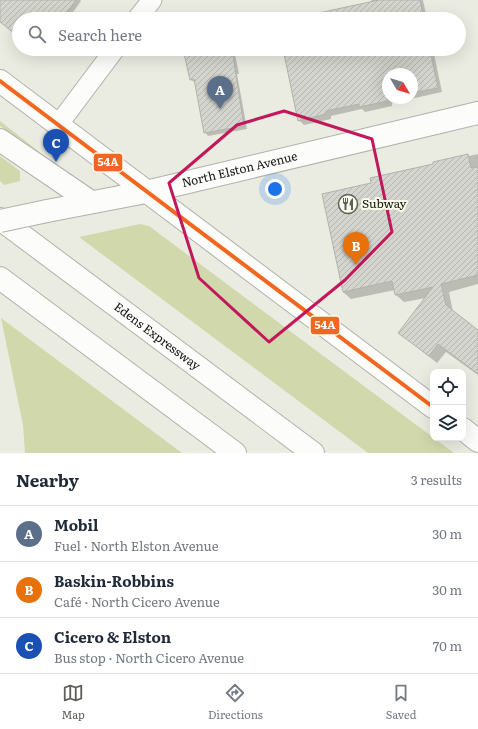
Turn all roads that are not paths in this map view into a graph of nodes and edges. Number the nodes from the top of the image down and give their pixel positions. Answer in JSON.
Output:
{"nodes":[{"id":1,"x":152,"y":0,"type":"edge"},
{"id":2,"x":143,"y":12,"type":"edge"},
{"id":3,"x":110,"y":56,"type":"edge"},
{"id":4,"x":0,"y":81,"type":"edge"},
{"id":5,"x":478,"y":113,"type":"edge"},
{"id":6,"x":58,"y":125,"type":"junction"},
{"id":7,"x":0,"y":140,"type":"edge"},
{"id":8,"x":146,"y":192,"type":"junction"},
{"id":9,"x":91,"y":202,"type":"junction"},
{"id":10,"x":0,"y":220,"type":"edge"},
{"id":11,"x":0,"y":278,"type":"edge"},
{"id":12,"x":430,"y":405,"type":"edge"},
{"id":13,"x":466,"y":431,"type":"edge"},
{"id":14,"x":478,"y":441,"type":"edge"},
{"id":15,"x":235,"y":453,"type":"edge"},
{"id":16,"x":313,"y":453,"type":"edge"}],
"edges":[{"from":1,"to":2,"type":"street"},
{"from":3,"to":6,"type":"street"},
{"from":4,"to":6,"type":"main road"},
{"from":5,"to":8,"type":"main road","name":"North Elston Avenue"},
{"from":6,"to":8,"type":"main road"},
{"from":7,"to":9,"type":"main road"},
{"from":8,"to":9,"type":"main road","name":"North Elston Avenue"},
{"from":8,"to":12,"type":"main road"},
{"from":9,"to":10,"type":"main road","name":"North Elston Avenue","bridge":true},
{"from":10,"to":16,"type":"main road","name":"Edens Expressway"},
{"from":11,"to":15,"type":"main road"},
{"from":13,"to":14,"type":"main road"}]}
